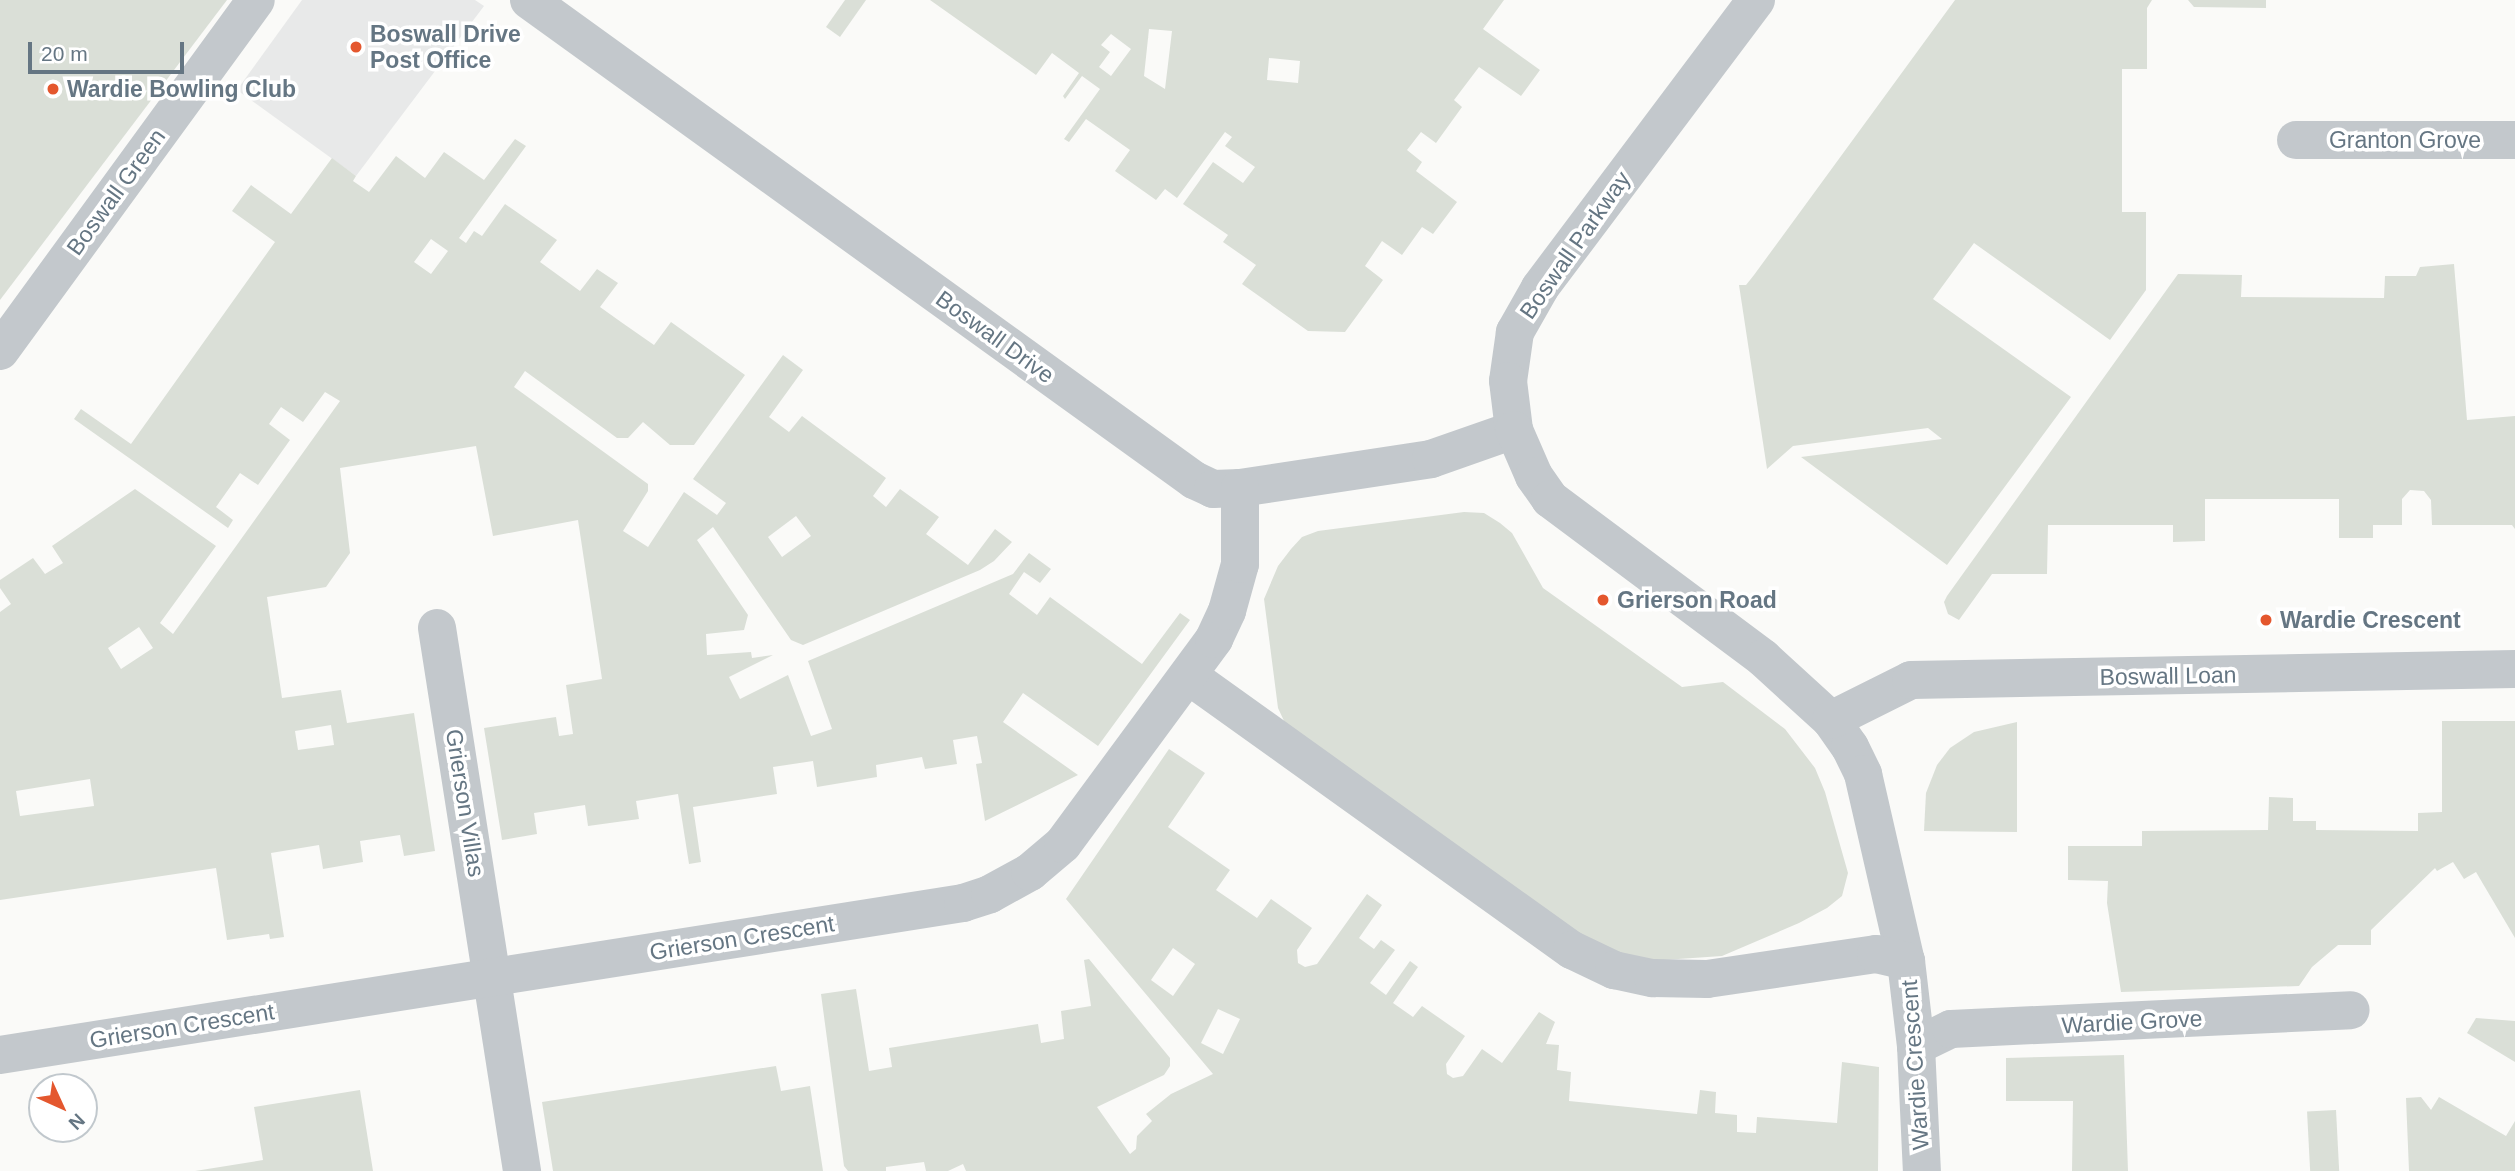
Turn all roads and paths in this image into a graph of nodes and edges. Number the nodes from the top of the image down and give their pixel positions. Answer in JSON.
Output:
{"nodes":[{"id":1,"x":256,"y":0,"type":"edge"},
{"id":2,"x":529,"y":0,"type":"edge"},
{"id":3,"x":1756,"y":0,"type":"edge"},
{"id":4,"x":2296,"y":140,"type":"dead end"},
{"id":5,"x":2515,"y":140,"type":"edge"},
{"id":6,"x":0,"y":351,"type":"edge"},
{"id":7,"x":1514,"y":430,"type":"junction"},
{"id":8,"x":1240,"y":488,"type":"junction"},
{"id":9,"x":438,"y":628,"type":"dead end"},
{"id":10,"x":2515,"y":669,"type":"edge"},
{"id":11,"x":1189,"y":676,"type":"junction"},
{"id":12,"x":1831,"y":720,"type":"junction"},
{"id":13,"x":1906,"y":961,"type":"junction"},
{"id":14,"x":493,"y":978,"type":"junction"},
{"id":15,"x":2351,"y":1010,"type":"dead end"},
{"id":16,"x":1916,"y":1046,"type":"junction"},
{"id":17,"x":0,"y":1055,"type":"edge"},
{"id":18,"x":522,"y":1171,"type":"edge"},
{"id":19,"x":1922,"y":1171,"type":"edge"}],
"edges":[{"from":1,"to":6,"type":"street","name":"Boswall Green"},
{"from":2,"to":8,"type":"street","name":"Boswall Drive"},
{"from":3,"to":7,"type":"street","name":"Boswall Parkway"},
{"from":4,"to":5,"type":"street","name":"Granton Grove"},
{"from":7,"to":8,"type":"street","name":"Boswall Drive"},
{"from":7,"to":12,"type":"street","name":"Boswall Parkway"},
{"from":8,"to":11,"type":"street","name":"Grierson Crescent"},
{"from":9,"to":14,"type":"street","name":"Grierson Villas"},
{"from":10,"to":12,"type":"street","name":"Boswall Loan"},
{"from":11,"to":13,"type":"street"},
{"from":11,"to":14,"type":"street","name":"Grierson Crescent"},
{"from":12,"to":13,"type":"street","name":"Wardie Crescent"},
{"from":13,"to":16,"type":"street","name":"Wardie Crescent"},
{"from":14,"to":17,"type":"street","name":"Grierson Crescent"},
{"from":14,"to":18,"type":"street","name":"Grierson Villas"},
{"from":15,"to":16,"type":"street","name":"Wardie Grove"},
{"from":16,"to":19,"type":"street","name":"Wardie Crescent"}]}
